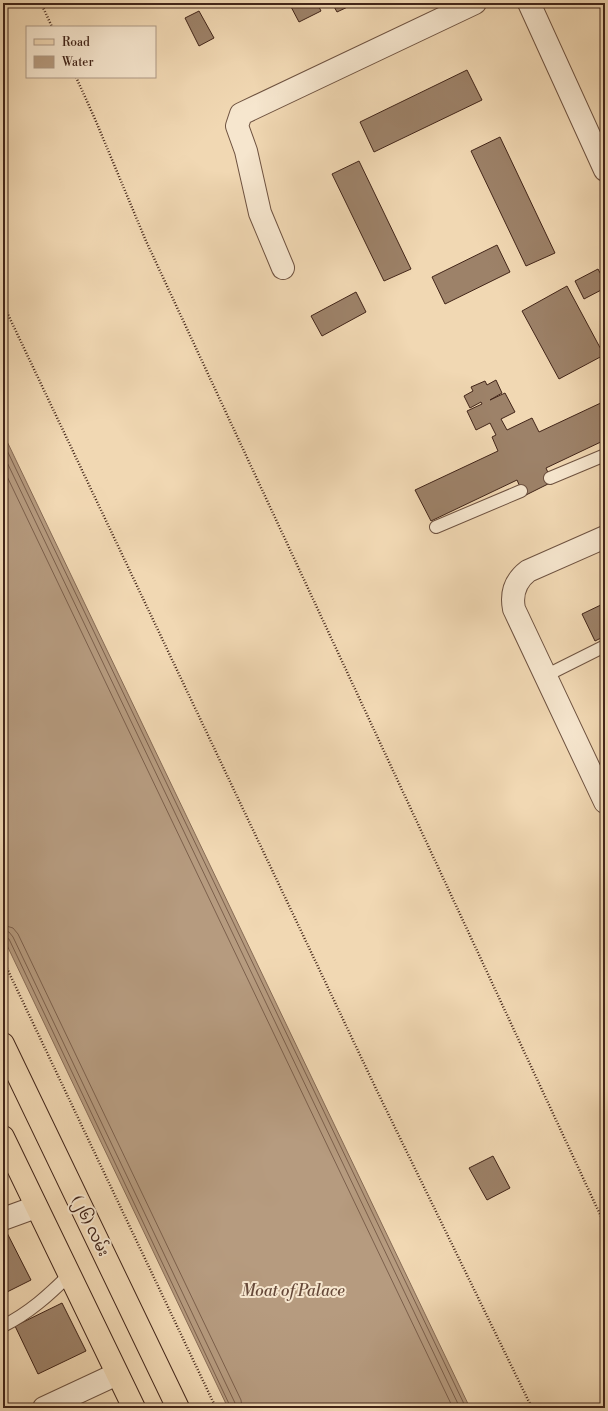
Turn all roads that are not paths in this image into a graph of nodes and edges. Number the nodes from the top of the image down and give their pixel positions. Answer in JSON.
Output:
{"nodes":[{"id":1,"x":475,"y":3,"type":"edge"},
{"id":2,"x":532,"y":10,"type":"edge"},
{"id":3,"x":605,"y":170,"type":"edge"},
{"id":4,"x":283,"y":268,"type":"dead end"},
{"id":5,"x":605,"y":455,"type":"edge"},
{"id":6,"x":550,"y":478,"type":"dead end"},
{"id":7,"x":522,"y":491,"type":"dead end"},
{"id":8,"x":436,"y":527,"type":"dead end"},
{"id":9,"x":605,"y":537,"type":"edge"},
{"id":10,"x":605,"y":646,"type":"edge"},
{"id":11,"x":546,"y":676,"type":"junction"},
{"id":12,"x":605,"y":802,"type":"edge"},
{"id":13,"x":3,"y":1044,"type":"edge"},
{"id":14,"x":3,"y":1137,"type":"edge"},
{"id":15,"x":36,"y":1207,"type":"junction"},
{"id":16,"x":3,"y":1220,"type":"edge"},
{"id":17,"x":69,"y":1275,"type":"junction"},
{"id":18,"x":3,"y":1326,"type":"edge"},
{"id":19,"x":117,"y":1374,"type":"junction"},
{"id":20,"x":44,"y":1408,"type":"edge"},
{"id":21,"x":134,"y":1408,"type":"edge"},
{"id":22,"x":178,"y":1408,"type":"edge"}],
"edges":[{"from":1,"to":4,"type":"street"},
{"from":2,"to":3,"type":"street"},
{"from":5,"to":6,"type":"lane"},
{"from":7,"to":8,"type":"lane"},
{"from":9,"to":11,"type":"street"},
{"from":10,"to":11,"type":"lane"},
{"from":11,"to":12,"type":"street"},
{"from":13,"to":22,"type":"main road","name":"(၂၆) လမ်း"},
{"from":14,"to":15,"type":"main road"},
{"from":15,"to":16,"type":"street"},
{"from":15,"to":17,"type":"main road"},
{"from":17,"to":18,"type":"lane"},
{"from":17,"to":19,"type":"main road"},
{"from":19,"to":20,"type":"street"},
{"from":19,"to":21,"type":"main road"}]}
